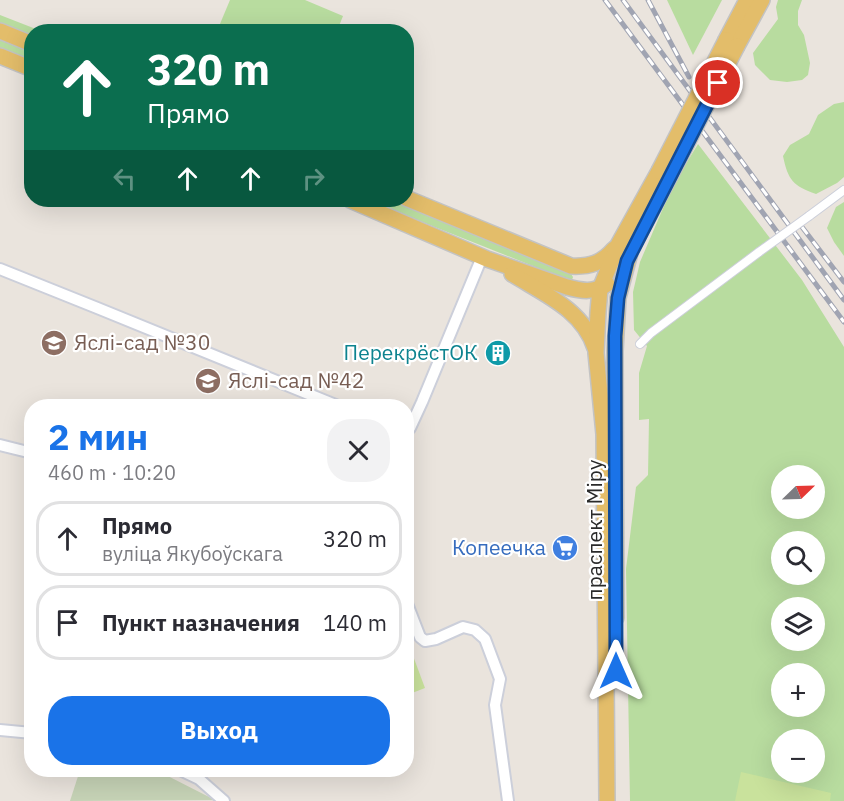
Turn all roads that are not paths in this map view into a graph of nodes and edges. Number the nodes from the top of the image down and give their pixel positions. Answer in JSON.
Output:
{"nodes":[{"id":1,"x":747,"y":0,"type":"edge"},
{"id":2,"x":762,"y":0,"type":"edge"},
{"id":3,"x":0,"y":31,"type":"edge"},
{"id":4,"x":24,"y":41,"type":"edge"},
{"id":5,"x":731,"y":43,"type":"junction"},
{"id":6,"x":0,"y":56,"type":"edge"},
{"id":7,"x":24,"y":66,"type":"edge"},
{"id":8,"x":844,"y":190,"type":"edge"},
{"id":9,"x":414,"y":201,"type":"edge"},
{"id":10,"x":366,"y":207,"type":"edge"},
{"id":11,"x":626,"y":252,"type":"junction"},
{"id":12,"x":485,"y":258,"type":"junction"},
{"id":13,"x":571,"y":266,"type":"junction"},
{"id":14,"x":0,"y":269,"type":"edge"},
{"id":15,"x":567,"y":287,"type":"junction"},
{"id":16,"x":600,"y":289,"type":"junction"},
{"id":17,"x":640,"y":344,"type":"dead end"},
{"id":18,"x":615,"y":351,"type":"junction"},
{"id":19,"x":596,"y":353,"type":"junction"},
{"id":20,"x":321,"y":399,"type":"edge"},
{"id":21,"x":414,"y":419,"type":"edge"},
{"id":22,"x":0,"y":445,"type":"edge"},
{"id":23,"x":24,"y":451,"type":"edge"},
{"id":24,"x":414,"y":622,"type":"edge"},
{"id":25,"x":0,"y":730,"type":"edge"},
{"id":26,"x":24,"y":732,"type":"edge"},
{"id":27,"x":195,"y":777,"type":"edge"},
{"id":28,"x":224,"y":801,"type":"edge"},
{"id":29,"x":508,"y":801,"type":"edge"},
{"id":30,"x":607,"y":801,"type":"edge"},
{"id":31,"x":616,"y":801,"type":"edge"}],
"edges":[{"from":1,"to":5,"type":"main road"},
{"from":2,"to":5,"type":"main road"},
{"from":3,"to":4,"type":"main road"},
{"from":5,"to":11,"type":"main road","bridge":true},
{"from":6,"to":7,"type":"main road"},
{"from":8,"to":17,"type":"street","bridge":true},
{"from":9,"to":13,"type":"main road"},
{"from":10,"to":12,"type":"main road"},
{"from":11,"to":13,"type":"main road"},
{"from":11,"to":16,"type":"main road","name":"праспект Міру"},
{"from":11,"to":18,"type":"main road","name":"праспект Міру"},
{"from":12,"to":15,"type":"main road"},
{"from":12,"to":19,"type":"main road"},
{"from":12,"to":21,"type":"street"},
{"from":13,"to":15,"type":"main road"},
{"from":13,"to":16,"type":"main road"},
{"from":14,"to":20,"type":"street"},
{"from":15,"to":16,"type":"main road"},
{"from":16,"to":18,"type":"main road"},
{"from":16,"to":19,"type":"main road","name":"праспект Міру"},
{"from":18,"to":31,"type":"main road","name":"праспект Міру"},
{"from":19,"to":30,"type":"main road","name":"праспект Міру"},
{"from":22,"to":23,"type":"street"},
{"from":24,"to":29,"type":"street"},
{"from":25,"to":26,"type":"street"},
{"from":27,"to":28,"type":"street"}]}
